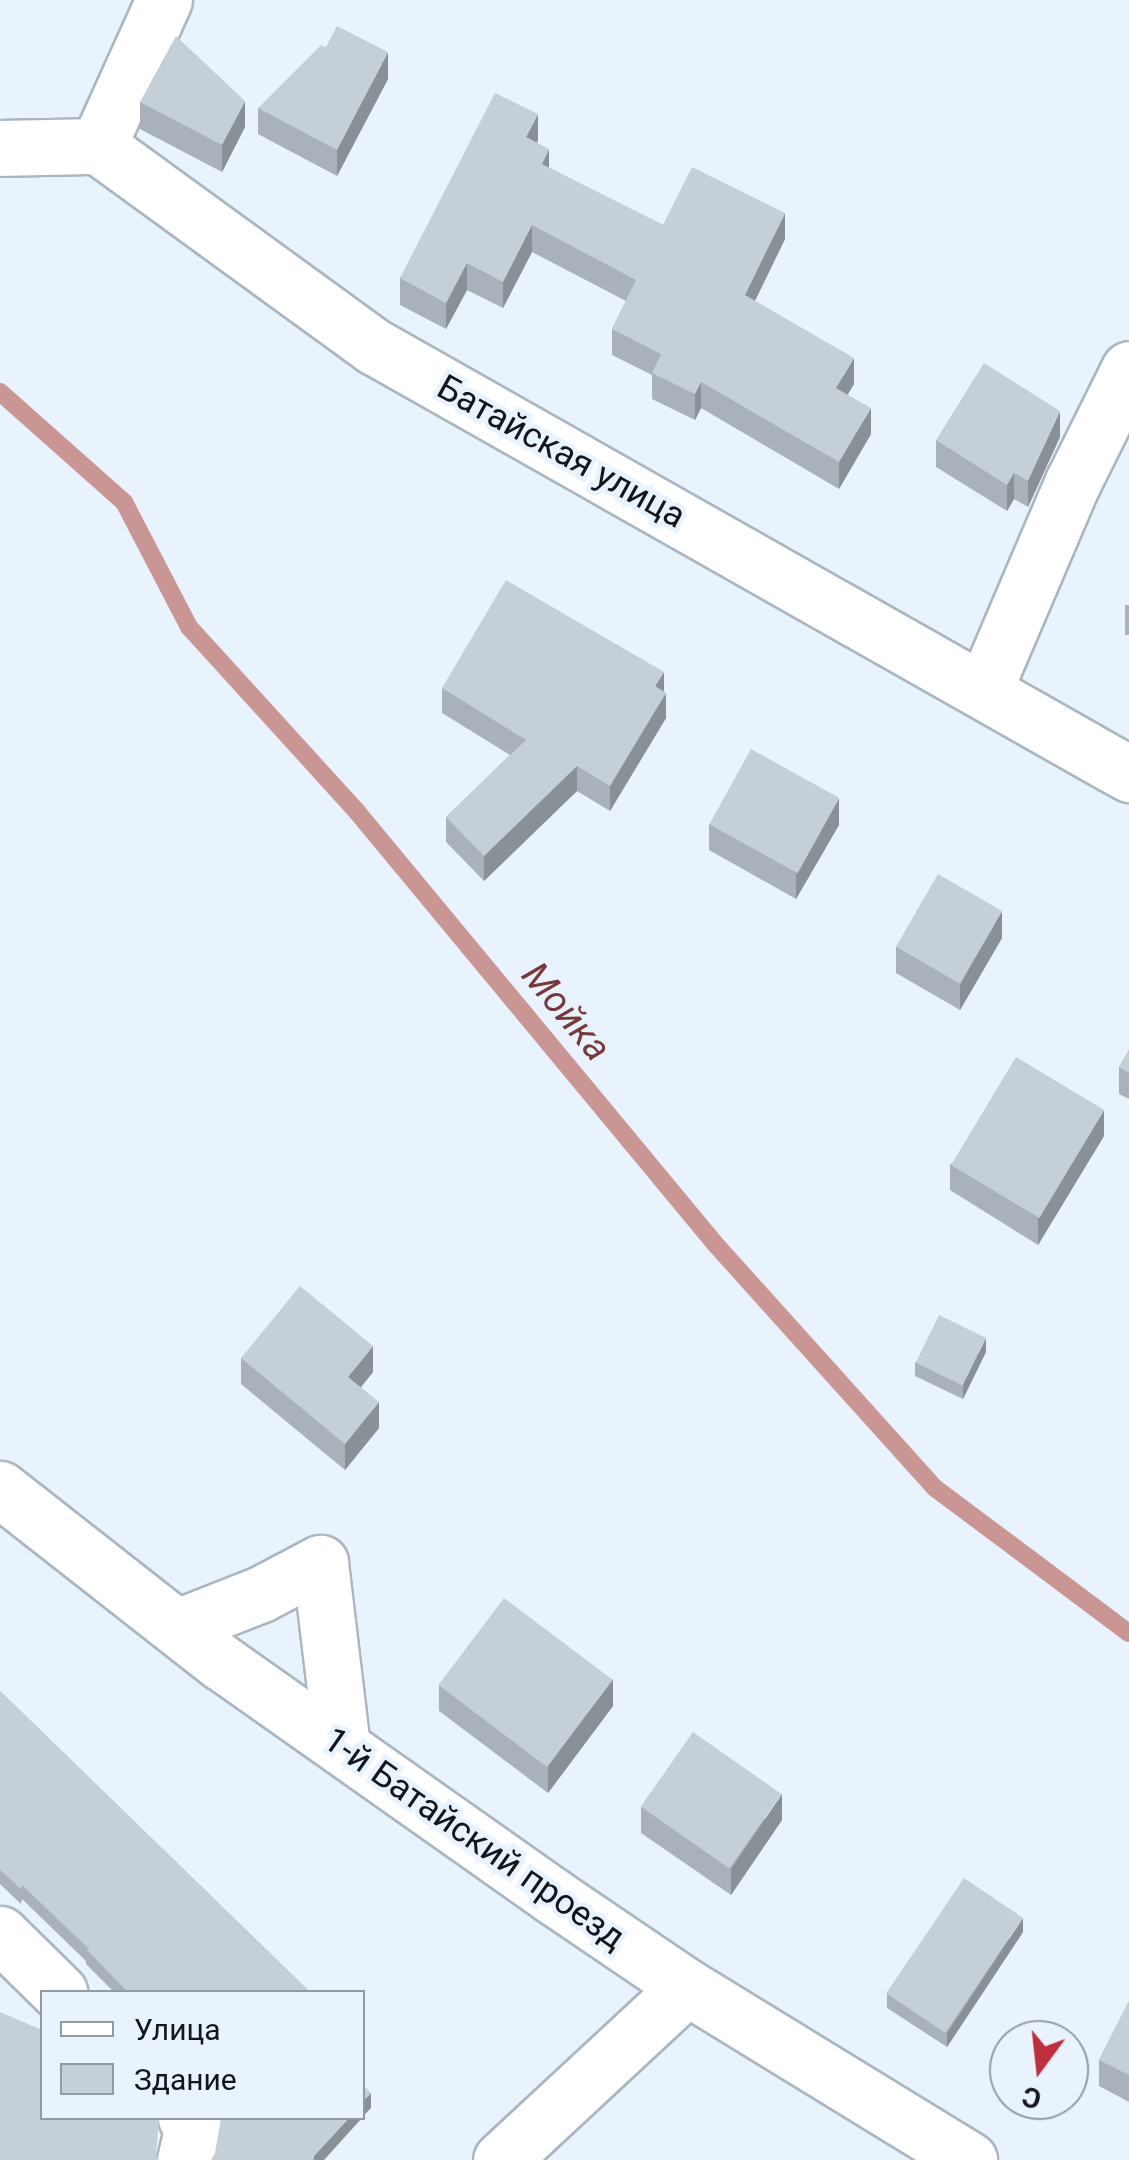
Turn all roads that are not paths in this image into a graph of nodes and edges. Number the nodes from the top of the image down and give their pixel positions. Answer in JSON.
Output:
{"nodes":[{"id":1,"x":164,"y":0,"type":"edge"},
{"id":2,"x":98,"y":146,"type":"junction"},
{"id":3,"x":0,"y":148,"type":"edge"},
{"id":4,"x":1129,"y":369,"type":"edge"},
{"id":5,"x":984,"y":690,"type":"junction"},
{"id":6,"x":1129,"y":774,"type":"edge"},
{"id":7,"x":0,"y":1489,"type":"edge"},
{"id":8,"x":177,"y":1627,"type":"junction"},
{"id":9,"x":342,"y":1747,"type":"junction"},
{"id":10,"x":0,"y":1934,"type":"edge"},
{"id":11,"x":686,"y":1988,"type":"junction"},
{"id":12,"x":57,"y":1990,"type":"edge"},
{"id":13,"x":188,"y":2120,"type":"edge"},
{"id":14,"x":185,"y":2160,"type":"edge"},
{"id":15,"x":500,"y":2160,"type":"edge"},
{"id":16,"x":969,"y":2160,"type":"edge"}],
"edges":[{"from":1,"to":2,"type":"street"},
{"from":2,"to":3,"type":"street"},
{"from":2,"to":5,"type":"street","name":"Батайская улица"},
{"from":4,"to":5,"type":"street"},
{"from":5,"to":6,"type":"street","name":"Батайская улица"},
{"from":7,"to":8,"type":"street","name":"1-й Батайский проезд"},
{"from":8,"to":9,"type":"street","name":"1-й Батайский проезд"},
{"from":8,"to":9,"type":"street"},
{"from":9,"to":11,"type":"street","name":"1-й Батайский проезд"},
{"from":10,"to":12,"type":"street"},
{"from":11,"to":15,"type":"street"},
{"from":11,"to":16,"type":"street","name":"1-й Батайский проезд"},
{"from":13,"to":14,"type":"street"}]}
